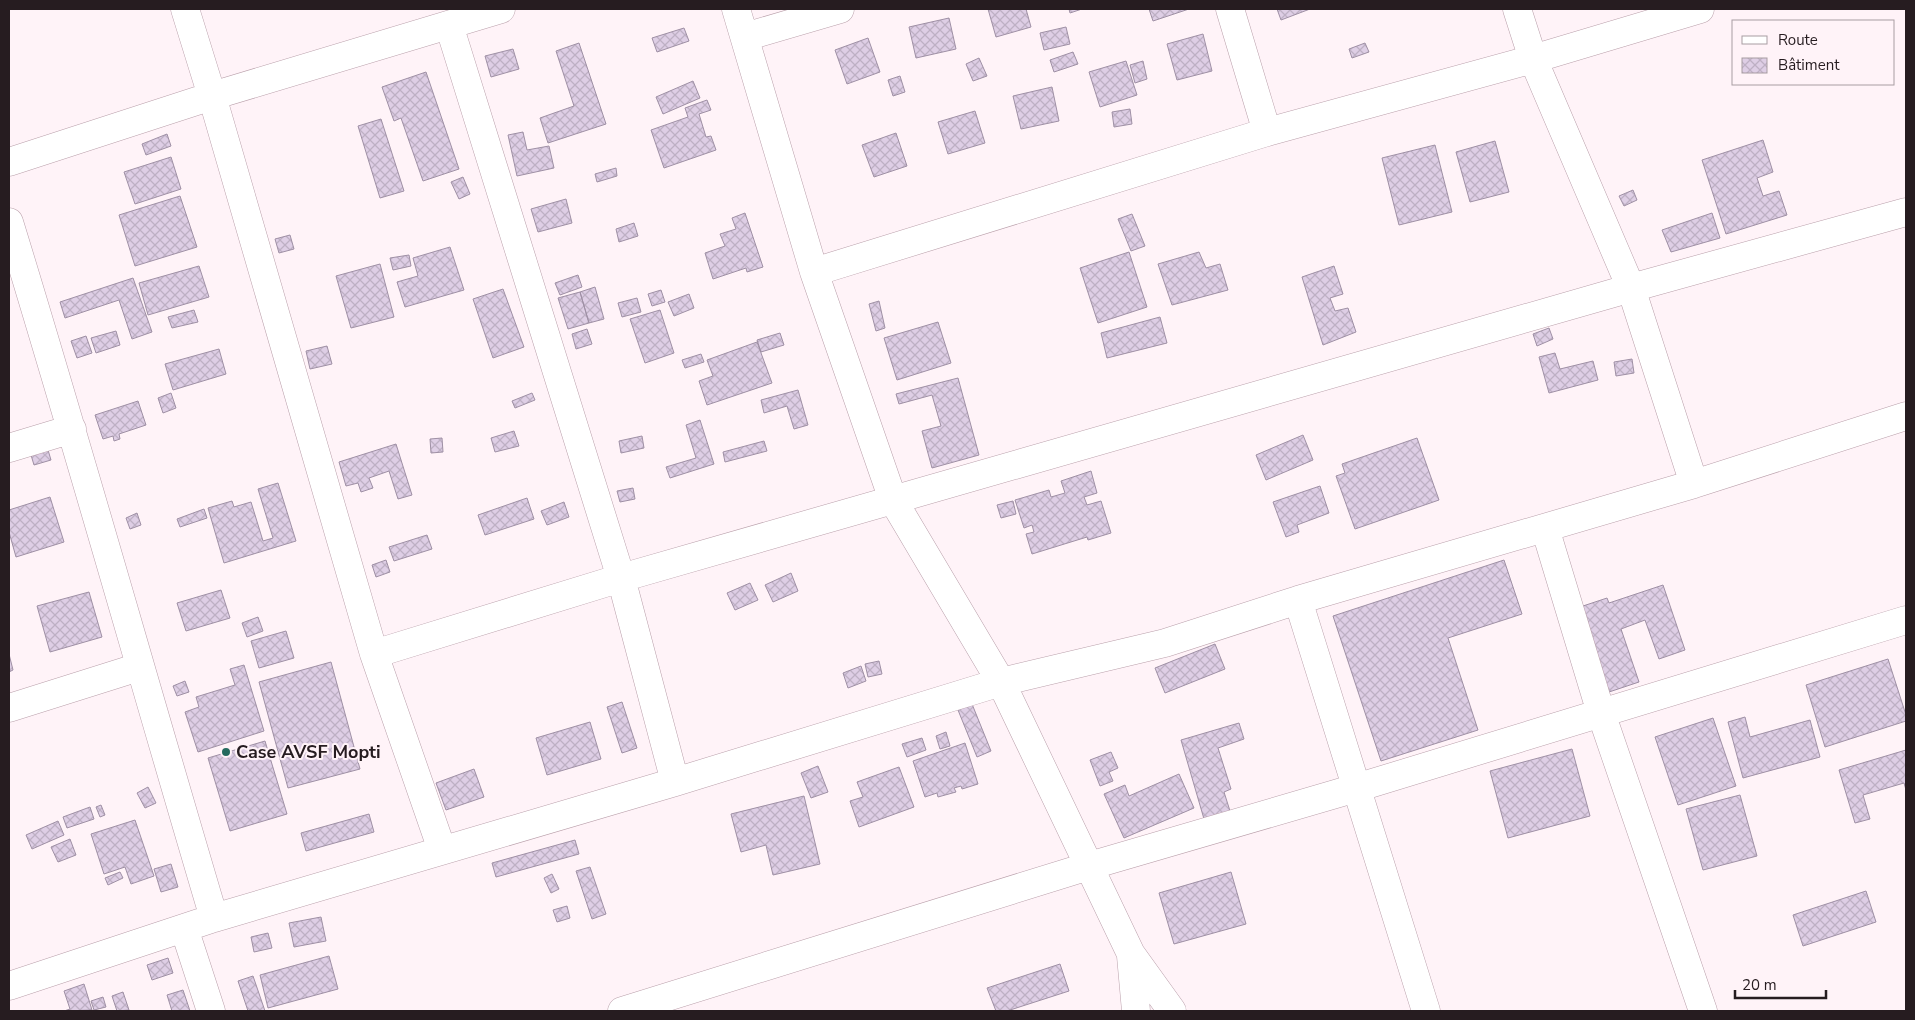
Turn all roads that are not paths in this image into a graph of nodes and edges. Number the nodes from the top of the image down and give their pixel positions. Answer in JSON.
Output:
{"nodes":[{"id":1,"x":185,"y":9,"type":"edge"},
{"id":2,"x":501,"y":9,"type":"edge"},
{"id":3,"x":736,"y":9,"type":"edge"},
{"id":4,"x":840,"y":9,"type":"edge"},
{"id":5,"x":1230,"y":9,"type":"edge"},
{"id":6,"x":1517,"y":9,"type":"edge"},
{"id":7,"x":1700,"y":9,"type":"edge"},
{"id":8,"x":449,"y":25,"type":"junction"},
{"id":9,"x":745,"y":37,"type":"junction"},
{"id":10,"x":1533,"y":59,"type":"junction"},
{"id":11,"x":212,"y":96,"type":"junction"},
{"id":12,"x":1267,"y":132,"type":"junction"},
{"id":13,"x":9,"y":162,"type":"edge"},
{"id":14,"x":1906,"y":212,"type":"edge"},
{"id":15,"x":9,"y":222,"type":"edge"},
{"id":16,"x":814,"y":272,"type":"junction"},
{"id":17,"x":1630,"y":288,"type":"junction"},
{"id":18,"x":1906,"y":416,"type":"edge"},
{"id":19,"x":72,"y":429,"type":"junction"},
{"id":20,"x":9,"y":448,"type":"edge"},
{"id":21,"x":1694,"y":484,"type":"junction"},
{"id":22,"x":893,"y":500,"type":"junction"},
{"id":23,"x":1545,"y":528,"type":"junction"},
{"id":24,"x":622,"y":578,"type":"junction"},
{"id":25,"x":1298,"y":600,"type":"junction"},
{"id":26,"x":1906,"y":620,"type":"edge"},
{"id":27,"x":374,"y":654,"type":"junction"},
{"id":28,"x":139,"y":667,"type":"junction"},
{"id":29,"x":1001,"y":682,"type":"junction"},
{"id":30,"x":9,"y":708,"type":"edge"},
{"id":31,"x":1601,"y":713,"type":"junction"},
{"id":32,"x":675,"y":782,"type":"junction"},
{"id":33,"x":1356,"y":788,"type":"junction"},
{"id":34,"x":442,"y":850,"type":"junction"},
{"id":35,"x":1089,"y":866,"type":"junction"},
{"id":36,"x":214,"y":918,"type":"junction"},
{"id":37,"x":184,"y":928,"type":"junction"},
{"id":38,"x":1131,"y":954,"type":"junction"},
{"id":39,"x":9,"y":986,"type":"edge"},
{"id":40,"x":210,"y":1011,"type":"edge"},
{"id":41,"x":622,"y":1011,"type":"edge"},
{"id":42,"x":1136,"y":1011,"type":"edge"},
{"id":43,"x":1172,"y":1011,"type":"edge"},
{"id":44,"x":1426,"y":1011,"type":"edge"},
{"id":45,"x":1703,"y":1011,"type":"edge"}],
"edges":[{"from":1,"to":11,"type":"street"},
{"from":2,"to":8,"type":"street"},
{"from":3,"to":9,"type":"street"},
{"from":4,"to":9,"type":"street"},
{"from":5,"to":12,"type":"street"},
{"from":6,"to":10,"type":"street"},
{"from":7,"to":10,"type":"street"},
{"from":8,"to":11,"type":"street"},
{"from":8,"to":24,"type":"street"},
{"from":9,"to":16,"type":"street"},
{"from":10,"to":12,"type":"street"},
{"from":10,"to":17,"type":"street"},
{"from":11,"to":13,"type":"street"},
{"from":11,"to":27,"type":"street"},
{"from":12,"to":16,"type":"street"},
{"from":14,"to":17,"type":"street"},
{"from":15,"to":19,"type":"street"},
{"from":16,"to":22,"type":"street"},
{"from":17,"to":21,"type":"street"},
{"from":17,"to":22,"type":"street"},
{"from":18,"to":21,"type":"street"},
{"from":19,"to":20,"type":"street"},
{"from":19,"to":28,"type":"street"},
{"from":21,"to":23,"type":"street"},
{"from":22,"to":24,"type":"street"},
{"from":22,"to":29,"type":"street"},
{"from":23,"to":25,"type":"street"},
{"from":23,"to":31,"type":"street"},
{"from":24,"to":27,"type":"street"},
{"from":24,"to":32,"type":"street"},
{"from":25,"to":29,"type":"street"},
{"from":25,"to":33,"type":"street"},
{"from":26,"to":31,"type":"street"},
{"from":27,"to":34,"type":"street"},
{"from":28,"to":30,"type":"street"},
{"from":28,"to":36,"type":"street"},
{"from":29,"to":32,"type":"street"},
{"from":29,"to":35,"type":"street"},
{"from":31,"to":33,"type":"street"},
{"from":31,"to":45,"type":"street"},
{"from":32,"to":34,"type":"street"},
{"from":33,"to":35,"type":"street"},
{"from":33,"to":44,"type":"street"},
{"from":34,"to":36,"type":"street"},
{"from":35,"to":38,"type":"street"},
{"from":35,"to":41,"type":"street"},
{"from":36,"to":37,"type":"street"},
{"from":37,"to":39,"type":"street"},
{"from":37,"to":40,"type":"street"},
{"from":38,"to":42,"type":"street"},
{"from":38,"to":43,"type":"street"}]}
